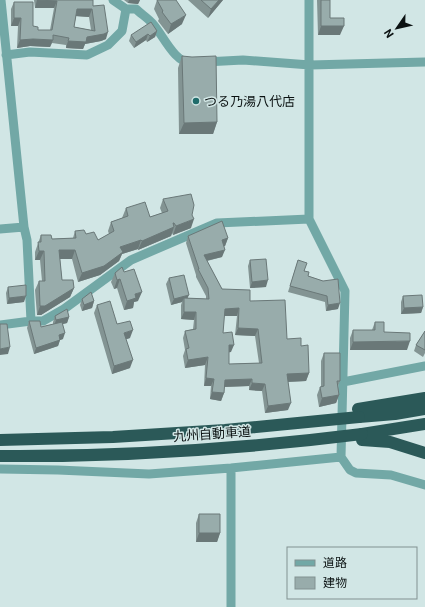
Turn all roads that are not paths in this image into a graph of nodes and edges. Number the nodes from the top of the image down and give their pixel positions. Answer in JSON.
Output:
{"nodes":[{"id":1,"x":0,"y":0,"type":"edge"},
{"id":2,"x":113,"y":0,"type":"edge"},
{"id":3,"x":309,"y":0,"type":"edge"},
{"id":4,"x":126,"y":9,"type":"junction"},
{"id":5,"x":6,"y":54,"type":"junction"},
{"id":6,"x":425,"y":62,"type":"edge"},
{"id":7,"x":310,"y":65,"type":"junction"},
{"id":8,"x":309,"y":219,"type":"junction"},
{"id":9,"x":24,"y":227,"type":"junction"},
{"id":10,"x":0,"y":229,"type":"edge"},
{"id":11,"x":31,"y":321,"type":"junction"},
{"id":12,"x":0,"y":325,"type":"edge"},
{"id":13,"x":425,"y":366,"type":"edge"},
{"id":14,"x":343,"y":382,"type":"junction"},
{"id":15,"x":425,"y":398,"type":"edge"},
{"id":16,"x":425,"y":409,"type":"edge"},
{"id":17,"x":359,"y":413,"type":"junction"},
{"id":18,"x":425,"y":424,"type":"edge"},
{"id":19,"x":362,"y":437,"type":"junction"},
{"id":20,"x":0,"y":440,"type":"edge"},
{"id":21,"x":425,"y":453,"type":"edge"},
{"id":22,"x":0,"y":456,"type":"edge"},
{"id":23,"x":341,"y":457,"type":"junction"},
{"id":24,"x":231,"y":468,"type":"junction"},
{"id":25,"x":0,"y":470,"type":"edge"},
{"id":26,"x":425,"y":485,"type":"edge"},
{"id":27,"x":231,"y":607,"type":"edge"}],
"edges":[{"from":1,"to":5,"type":"street"},
{"from":2,"to":4,"type":"street"},
{"from":3,"to":7,"type":"street"},
{"from":4,"to":5,"type":"street"},
{"from":4,"to":7,"type":"street"},
{"from":5,"to":9,"type":"street"},
{"from":6,"to":7,"type":"street"},
{"from":7,"to":8,"type":"street"},
{"from":8,"to":11,"type":"street"},
{"from":8,"to":14,"type":"street"},
{"from":9,"to":10,"type":"street"},
{"from":9,"to":11,"type":"street"},
{"from":11,"to":12,"type":"street"},
{"from":13,"to":14,"type":"street"},
{"from":14,"to":23,"type":"street"},
{"from":15,"to":17,"type":"highway"},
{"from":16,"to":17,"type":"highway"},
{"from":17,"to":20,"type":"highway","name":"九州自動車道","bridge":true},
{"from":18,"to":19,"type":"highway","name":"九州自動車道"},
{"from":19,"to":21,"type":"highway"},
{"from":19,"to":22,"type":"highway","name":"九州自動車道","bridge":true},
{"from":23,"to":24,"type":"street"},
{"from":23,"to":26,"type":"street"},
{"from":24,"to":25,"type":"street"},
{"from":24,"to":27,"type":"street"}]}
